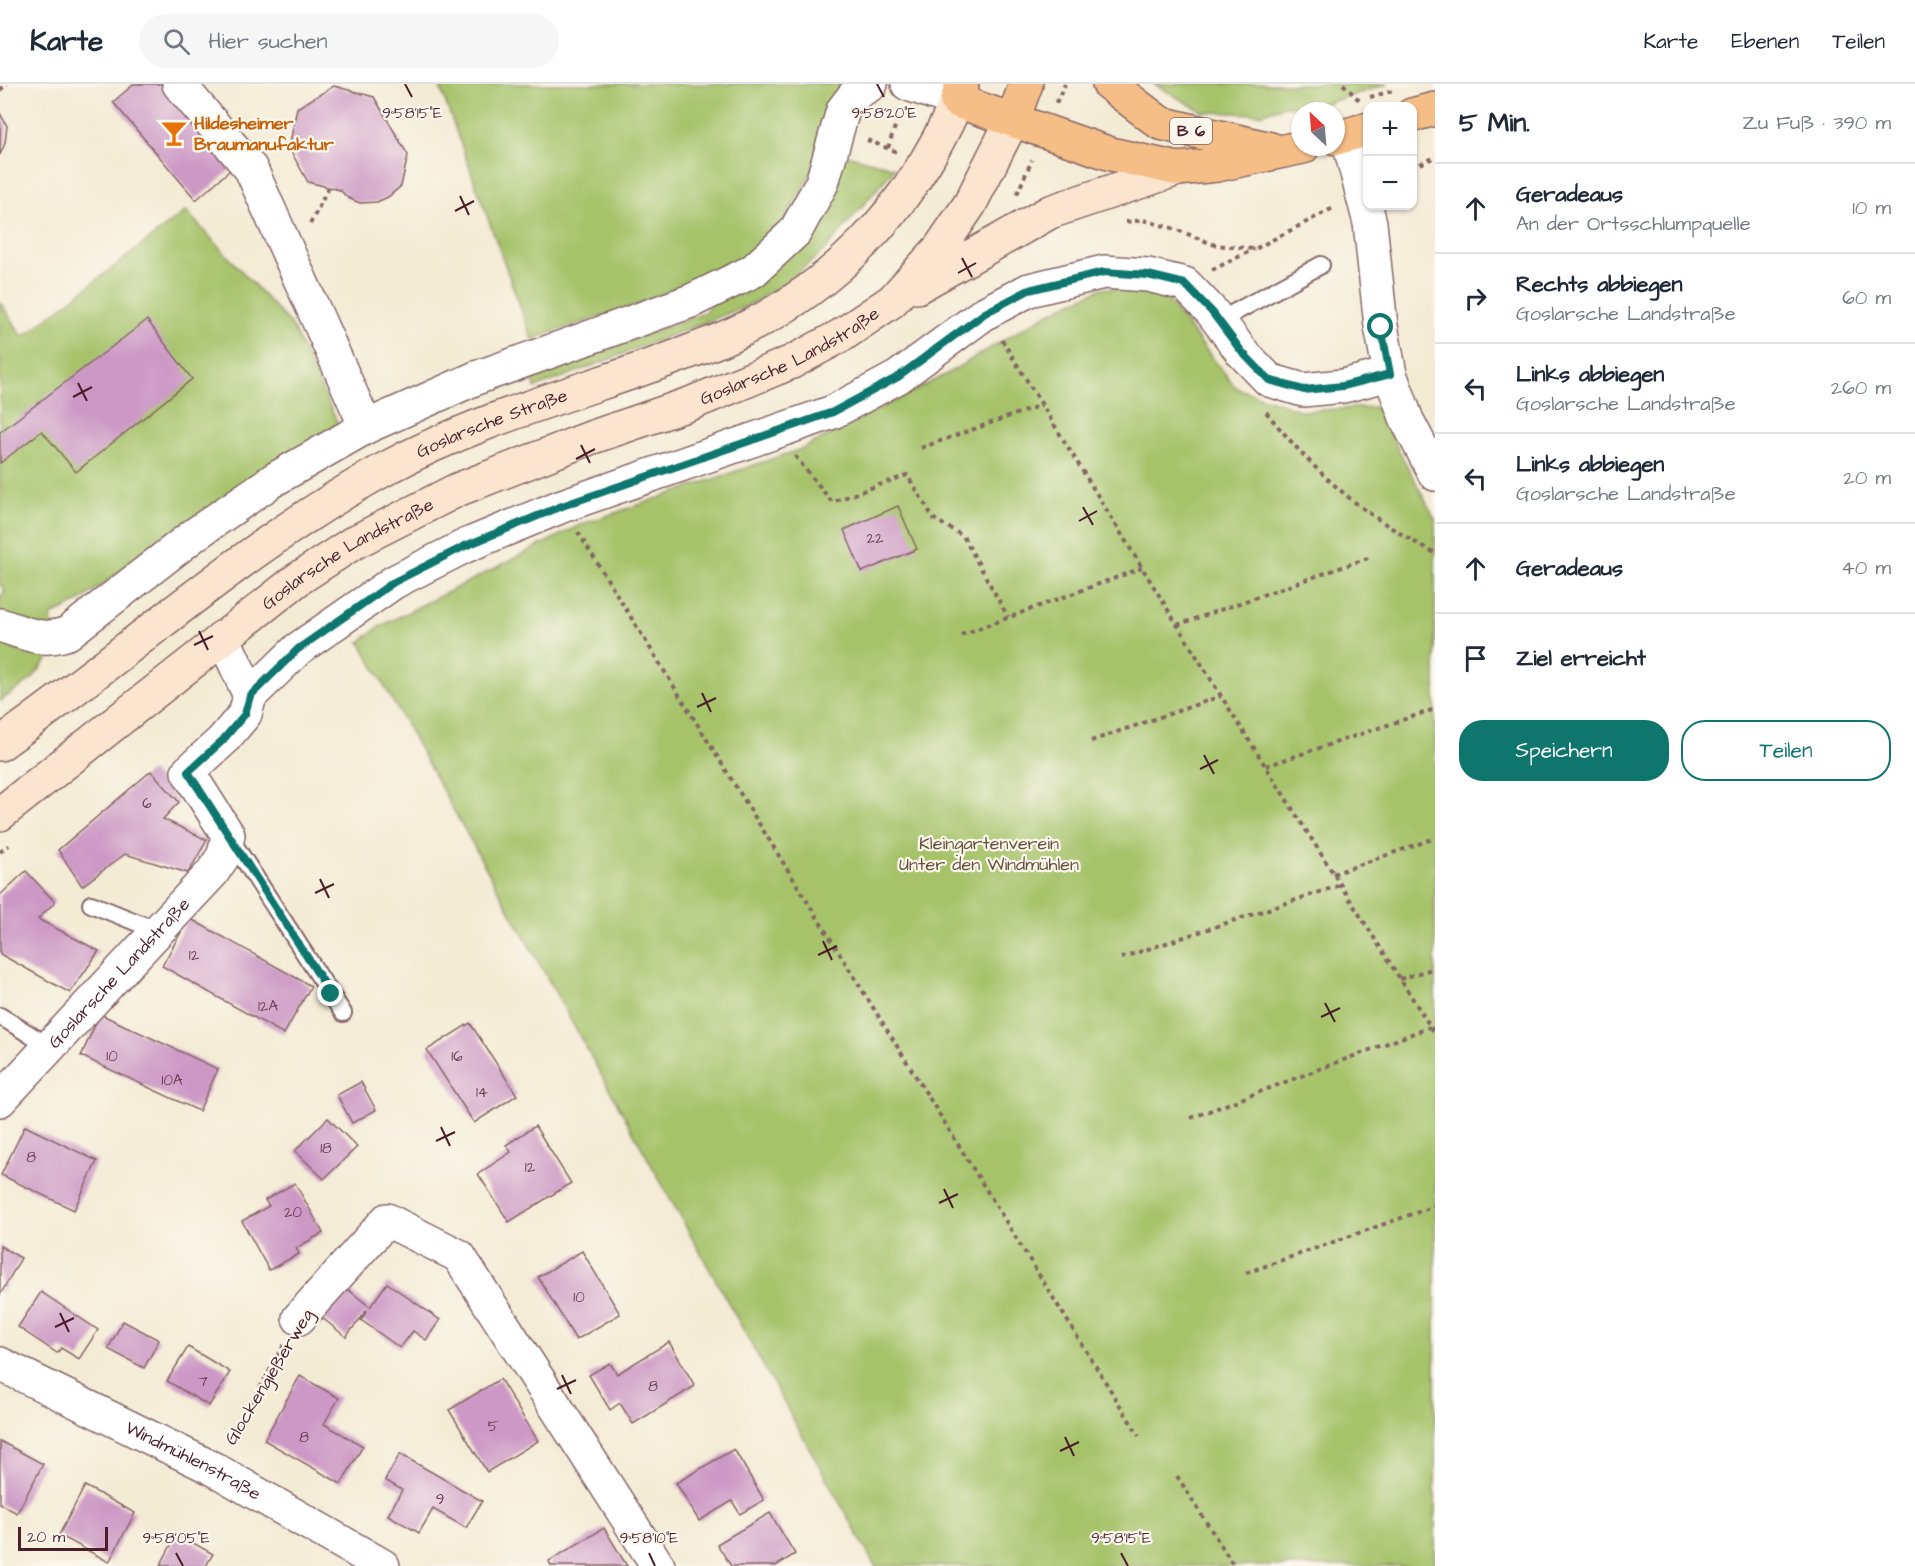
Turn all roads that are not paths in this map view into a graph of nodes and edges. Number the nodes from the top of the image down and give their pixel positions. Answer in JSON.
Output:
{"nodes":[{"id":1,"x":179,"y":84,"type":"edge"},
{"id":2,"x":871,"y":84,"type":"edge"},
{"id":3,"x":908,"y":84,"type":"edge"},
{"id":4,"x":1026,"y":84,"type":"edge"},
{"id":5,"x":1109,"y":84,"type":"edge"},
{"id":6,"x":960,"y":93,"type":"edge"},
{"id":7,"x":1435,"y":109,"type":"edge"},
{"id":8,"x":1417,"y":115,"type":"edge"},
{"id":9,"x":1013,"y":119,"type":"junction"},
{"id":10,"x":1352,"y":126,"type":"edge"},
{"id":11,"x":1291,"y":149,"type":"edge"},
{"id":12,"x":1291,"y":149,"type":"edge"},
{"id":13,"x":1178,"y":168,"type":"junction"},
{"id":14,"x":1322,"y":265,"type":"dead end"},
{"id":15,"x":892,"y":301,"type":"junction"},
{"id":16,"x":1219,"y":321,"type":"junction"},
{"id":17,"x":1390,"y":374,"type":"junction"},
{"id":18,"x":366,"y":427,"type":"junction"},
{"id":19,"x":1435,"y":474,"type":"edge"},
{"id":20,"x":0,"y":625,"type":"edge"},
{"id":21,"x":224,"y":637,"type":"junction"},
{"id":22,"x":250,"y":696,"type":"junction"},
{"id":23,"x":0,"y":744,"type":"edge"},
{"id":24,"x":76,"y":754,"type":"junction"},
{"id":25,"x":0,"y":789,"type":"edge"},
{"id":26,"x":0,"y":814,"type":"edge"},
{"id":27,"x":228,"y":835,"type":"junction"},
{"id":28,"x":91,"y":904,"type":"dead end"},
{"id":29,"x":158,"y":931,"type":"junction"},
{"id":30,"x":343,"y":1013,"type":"dead end"},
{"id":31,"x":0,"y":1016,"type":"edge"},
{"id":32,"x":50,"y":1047,"type":"junction"},
{"id":33,"x":0,"y":1100,"type":"edge"},
{"id":34,"x":299,"y":1318,"type":"road end"},
{"id":35,"x":0,"y":1364,"type":"edge"},
{"id":36,"x":383,"y":1566,"type":"edge"},
{"id":37,"x":658,"y":1566,"type":"edge"}],
"edges":[{"from":1,"to":18,"type":"street"},
{"from":2,"to":18,"type":"street"},
{"from":3,"to":6,"type":"street"},
{"from":4,"to":9,"type":"main road"},
{"from":5,"to":11,"type":"main road","number":"B 6"},
{"from":6,"to":9,"type":"main road","number":"B 6"},
{"from":6,"to":23,"type":"main road","name":"Goslarsche Straße"},
{"from":7,"to":8,"type":"main road"},
{"from":9,"to":13,"type":"main road","number":"B 6"},
{"from":9,"to":15,"type":"main road","name":"Goslarsche Landstraße"},
{"from":10,"to":17,"type":"street"},
{"from":12,"to":13,"type":"main road","number":"B 6"},
{"from":13,"to":15,"type":"main road"},
{"from":14,"to":16,"type":"lane"},
{"from":15,"to":21,"type":"main road","name":"Goslarsche Landstraße"},
{"from":16,"to":17,"type":"street"},
{"from":16,"to":22,"type":"street"},
{"from":17,"to":19,"type":"street"},
{"from":18,"to":20,"type":"street"},
{"from":21,"to":22,"type":"street"},
{"from":21,"to":24,"type":"main road","name":"Goslarsche Landstraße"},
{"from":22,"to":27,"type":"street"},
{"from":24,"to":25,"type":"main road"},
{"from":24,"to":26,"type":"main road","name":"Goslarsche Landstraße"},
{"from":27,"to":29,"type":"street","name":"Goslarsche Landstraße"},
{"from":27,"to":30,"type":"lane"},
{"from":28,"to":29,"type":"lane"},
{"from":29,"to":32,"type":"street","name":"Goslarsche Landstraße"},
{"from":31,"to":32,"type":"lane"},
{"from":32,"to":33,"type":"street","name":"Goslarsche Landstraße"},
{"from":34,"to":37,"type":"street","name":"Glockengießerweg"},
{"from":35,"to":36,"type":"street","name":"Windmühlenstraße"}]}
